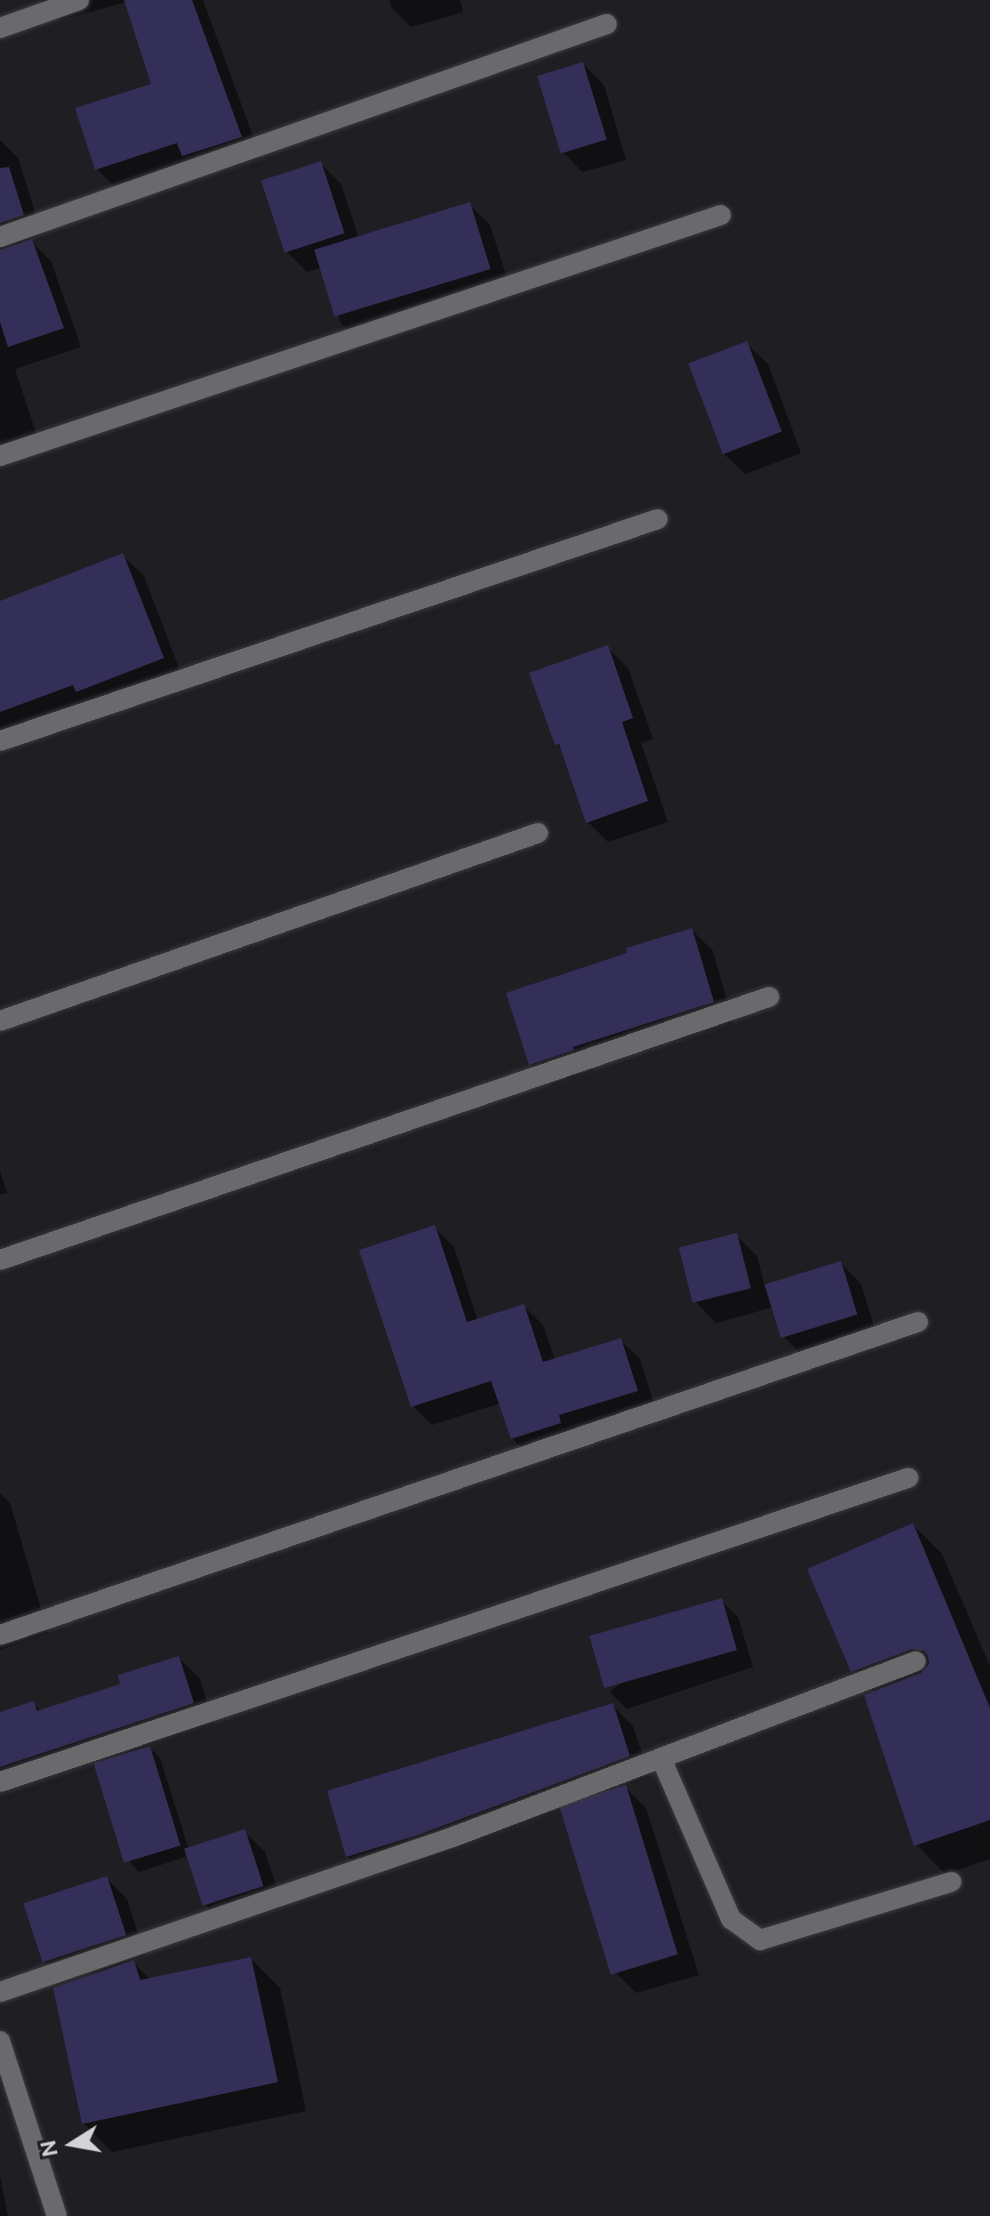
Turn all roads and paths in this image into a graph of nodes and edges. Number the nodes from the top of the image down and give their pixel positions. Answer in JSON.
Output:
{"nodes":[{"id":1,"x":79,"y":0,"type":"edge"},
{"id":2,"x":607,"y":24,"type":"dead end"},
{"id":3,"x":0,"y":28,"type":"edge"},
{"id":4,"x":721,"y":215,"type":"dead end"},
{"id":5,"x":0,"y":237,"type":"edge"},
{"id":6,"x":0,"y":456,"type":"edge"},
{"id":7,"x":658,"y":519,"type":"dead end"},
{"id":8,"x":0,"y":741,"type":"edge"},
{"id":9,"x":538,"y":833,"type":"dead end"},
{"id":10,"x":769,"y":997,"type":"dead end"},
{"id":11,"x":0,"y":1021,"type":"edge"},
{"id":12,"x":0,"y":1260,"type":"edge"},
{"id":13,"x":918,"y":1322,"type":"dead end"},
{"id":14,"x":908,"y":1478,"type":"dead end"},
{"id":15,"x":0,"y":1635,"type":"edge"},
{"id":16,"x":916,"y":1661,"type":"dead end"},
{"id":17,"x":661,"y":1758,"type":"junction"},
{"id":18,"x":0,"y":1782,"type":"edge"},
{"id":19,"x":951,"y":1882,"type":"dead end"},
{"id":20,"x":0,"y":1992,"type":"edge"},
{"id":21,"x":0,"y":2041,"type":"edge"},
{"id":22,"x":57,"y":2216,"type":"edge"}],
"edges":[{"from":1,"to":3,"type":"street"},
{"from":2,"to":5,"type":"street"},
{"from":4,"to":6,"type":"street"},
{"from":7,"to":8,"type":"street"},
{"from":9,"to":11,"type":"street"},
{"from":10,"to":12,"type":"street"},
{"from":13,"to":15,"type":"street"},
{"from":14,"to":18,"type":"street"},
{"from":16,"to":17,"type":"street"},
{"from":17,"to":19,"type":"street"},
{"from":17,"to":20,"type":"street"},
{"from":21,"to":22,"type":"street"}]}
